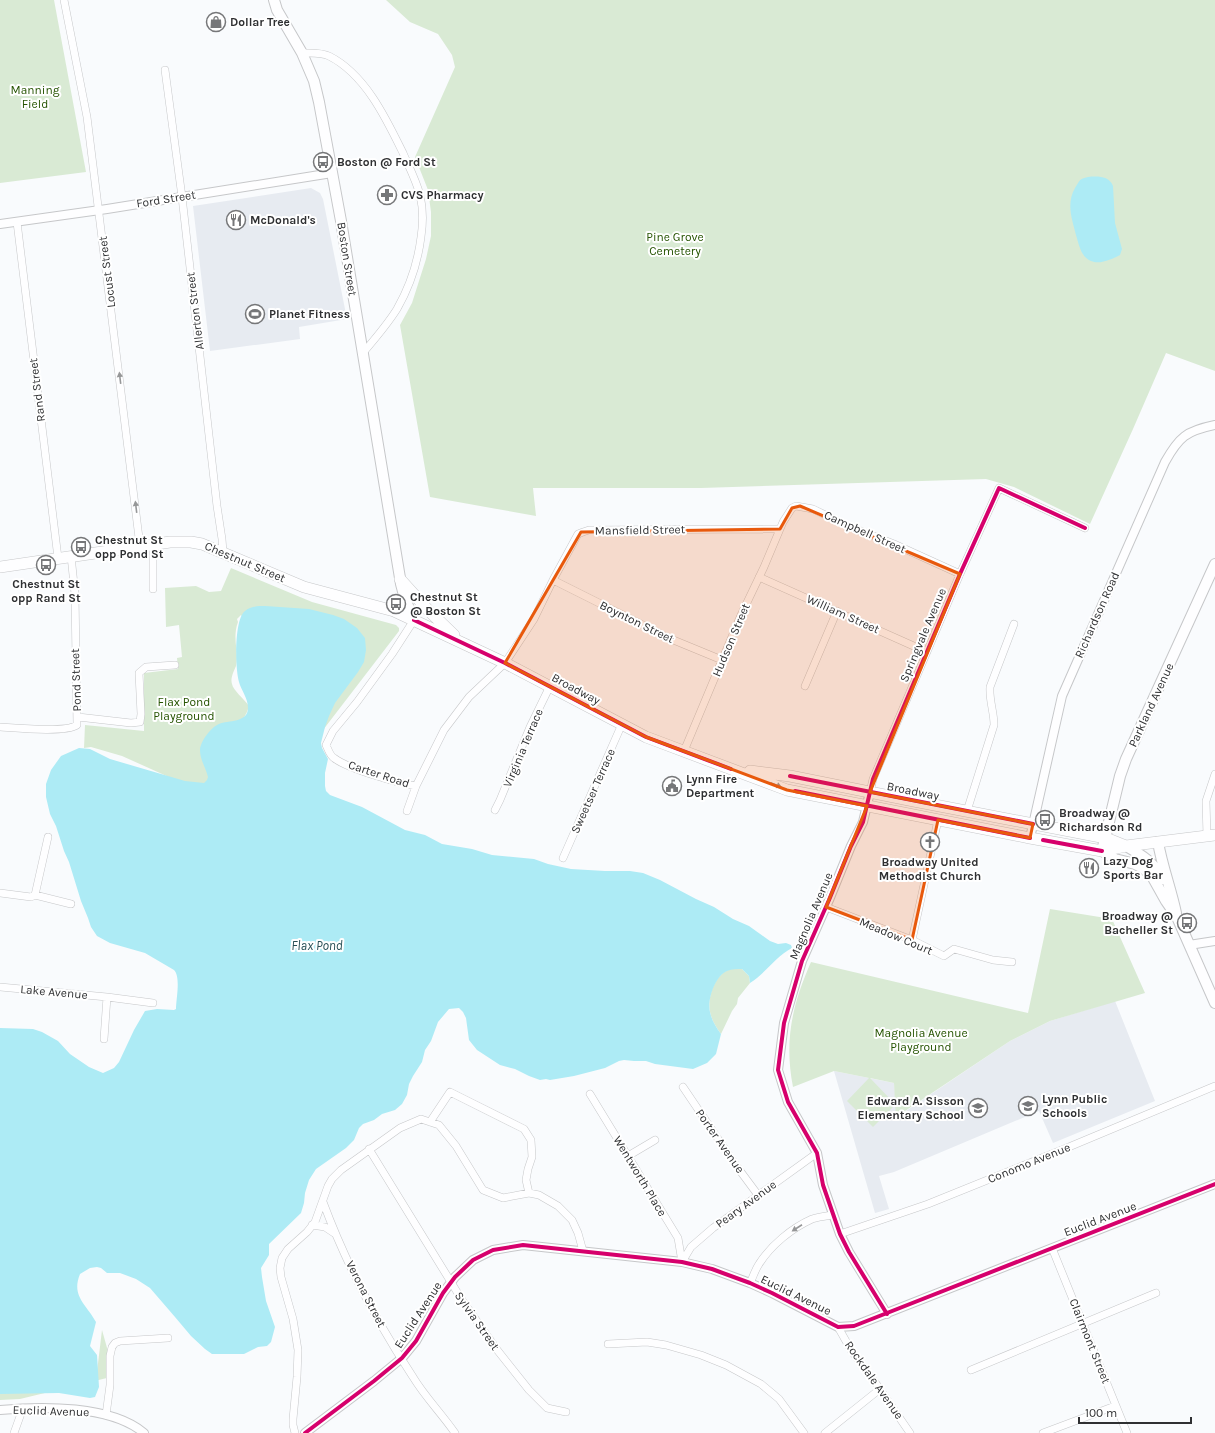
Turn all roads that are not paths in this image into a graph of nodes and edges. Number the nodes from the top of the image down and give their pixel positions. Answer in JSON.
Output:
{"nodes":[{"id":1,"x":64,"y":0,"type":"edge"},
{"id":2,"x":274,"y":0,"type":"edge"},
{"id":3,"x":302,"y":52,"type":"junction"},
{"id":4,"x":165,"y":70,"type":"dead end"},
{"id":5,"x":332,"y":173,"type":"junction"},
{"id":6,"x":182,"y":197,"type":"junction"},
{"id":7,"x":99,"y":210,"type":"junction"},
{"id":8,"x":17,"y":222,"type":"junction"},
{"id":9,"x":0,"y":224,"type":"edge"},
{"id":10,"x":362,"y":354,"type":"junction"},
{"id":11,"x":1215,"y":425,"type":"edge"},
{"id":12,"x":1085,"y":528,"type":"dead end"},
{"id":13,"x":780,"y":529,"type":"junction"},
{"id":14,"x":153,"y":544,"type":"junction"},
{"id":15,"x":140,"y":546,"type":"junction"},
{"id":16,"x":223,"y":552,"type":"junction"},
{"id":17,"x":71,"y":556,"type":"junction"},
{"id":18,"x":58,"y":558,"type":"junction"},
{"id":19,"x":1215,"y":564,"type":"edge"},
{"id":20,"x":0,"y":567,"type":"edge"},
{"id":21,"x":960,"y":574,"type":"junction"},
{"id":22,"x":759,"y":577,"type":"junction"},
{"id":23,"x":400,"y":579,"type":"junction"},
{"id":24,"x":552,"y":580,"type":"junction"},
{"id":25,"x":153,"y":589,"type":"dead end"},
{"id":26,"x":836,"y":611,"type":"junction"},
{"id":27,"x":414,"y":620,"type":"junction"},
{"id":28,"x":1014,"y":624,"type":"dead end"},
{"id":29,"x":461,"y":642,"type":"junction"},
{"id":30,"x":927,"y":652,"type":"junction"},
{"id":31,"x":722,"y":660,"type":"junction"},
{"id":32,"x":505,"y":663,"type":"junction"},
{"id":33,"x":175,"y":665,"type":"dead end"},
{"id":34,"x":550,"y":686,"type":"junction"},
{"id":35,"x":805,"y":686,"type":"dead end"},
{"id":36,"x":78,"y":718,"type":"junction"},
{"id":37,"x":622,"y":724,"type":"junction"},
{"id":38,"x":0,"y":727,"type":"edge"},
{"id":39,"x":684,"y":751,"type":"junction"},
{"id":40,"x":731,"y":769,"type":"junction"},
{"id":41,"x":1215,"y":774,"type":"edge"},
{"id":42,"x":416,"y":786,"type":"junction"},
{"id":43,"x":870,"y":792,"type":"junction"},
{"id":44,"x":867,"y":806,"type":"junction"},
{"id":45,"x":495,"y":810,"type":"dead end"},
{"id":46,"x":407,"y":811,"type":"dead end"},
{"id":47,"x":968,"y":811,"type":"junction"},
{"id":48,"x":938,"y":820,"type":"junction"},
{"id":49,"x":1033,"y":824,"type":"junction"},
{"id":50,"x":1211,"y":836,"type":"edge"},
{"id":51,"x":48,"y":837,"type":"dead end"},
{"id":52,"x":1030,"y":838,"type":"junction"},
{"id":53,"x":1106,"y":838,"type":"junction"},
{"id":54,"x":1158,"y":842,"type":"junction"},
{"id":55,"x":1126,"y":846,"type":"junction"},
{"id":56,"x":1102,"y":851,"type":"junction"},
{"id":57,"x":563,"y":858,"type":"dead end"},
{"id":58,"x":0,"y":893,"type":"edge"},
{"id":59,"x":35,"y":895,"type":"junction"},
{"id":60,"x":1173,"y":896,"type":"junction"},
{"id":61,"x":71,"y":904,"type":"dead end"},
{"id":62,"x":826,"y":907,"type":"junction"},
{"id":63,"x":1177,"y":917,"type":"junction"},
{"id":64,"x":912,"y":940,"type":"junction"},
{"id":65,"x":1215,"y":941,"type":"edge"},
{"id":66,"x":1189,"y":945,"type":"junction"},
{"id":67,"x":1012,"y":962,"type":"dead end"},
{"id":68,"x":0,"y":987,"type":"edge"},
{"id":69,"x":107,"y":997,"type":"junction"},
{"id":70,"x":153,"y":1003,"type":"dead end"},
{"id":71,"x":1215,"y":1003,"type":"edge"},
{"id":72,"x":104,"y":1039,"type":"dead end"},
{"id":73,"x":1215,"y":1086,"type":"edge"},
{"id":74,"x":683,"y":1087,"type":"dead end"},
{"id":75,"x":590,"y":1094,"type":"dead end"},
{"id":76,"x":430,"y":1122,"type":"junction"},
{"id":77,"x":655,"y":1140,"type":"dead end"},
{"id":78,"x":369,"y":1149,"type":"junction"},
{"id":79,"x":817,"y":1153,"type":"junction"},
{"id":80,"x":628,"y":1156,"type":"junction"},
{"id":81,"x":1215,"y":1184,"type":"edge"},
{"id":82,"x":529,"y":1193,"type":"junction"},
{"id":83,"x":758,"y":1195,"type":"junction"},
{"id":84,"x":323,"y":1202,"type":"junction"},
{"id":85,"x":833,"y":1215,"type":"junction"},
{"id":86,"x":312,"y":1226,"type":"junction"},
{"id":87,"x":334,"y":1232,"type":"junction"},
{"id":88,"x":840,"y":1234,"type":"junction"},
{"id":89,"x":1052,"y":1248,"type":"junction"},
{"id":90,"x":583,"y":1251,"type":"junction"},
{"id":91,"x":682,"y":1262,"type":"junction"},
{"id":92,"x":451,"y":1282,"type":"junction"},
{"id":93,"x":750,"y":1283,"type":"junction"},
{"id":94,"x":1156,"y":1293,"type":"dead end"},
{"id":95,"x":887,"y":1314,"type":"junction"},
{"id":96,"x":1083,"y":1324,"type":"junction"},
{"id":97,"x":838,"y":1327,"type":"junction"},
{"id":98,"x":168,"y":1338,"type":"dead end"},
{"id":99,"x":608,"y":1344,"type":"dead end"},
{"id":100,"x":402,"y":1358,"type":"junction"},
{"id":101,"x":971,"y":1370,"type":"dead end"},
{"id":102,"x":880,"y":1389,"type":"junction"},
{"id":103,"x":1115,"y":1406,"type":"junction"},
{"id":104,"x":23,"y":1408,"type":"junction"},
{"id":105,"x":0,"y":1410,"type":"edge"},
{"id":106,"x":566,"y":1412,"type":"dead end"},
{"id":107,"x":106,"y":1415,"type":"junction"},
{"id":108,"x":14,"y":1433,"type":"edge"},
{"id":109,"x":144,"y":1433,"type":"edge"},
{"id":110,"x":296,"y":1433,"type":"edge"},
{"id":111,"x":304,"y":1433,"type":"edge"},
{"id":112,"x":455,"y":1433,"type":"edge"},
{"id":113,"x":804,"y":1433,"type":"edge"},
{"id":114,"x":825,"y":1433,"type":"edge"},
{"id":115,"x":910,"y":1433,"type":"edge"},
{"id":116,"x":1043,"y":1433,"type":"edge"},
{"id":117,"x":1127,"y":1433,"type":"edge"}],
"edges":[{"from":1,"to":7,"type":"street","name":"Locust Street"},
{"from":2,"to":3,"type":"main road","name":"Boston Street"},
{"from":3,"to":5,"type":"main road","name":"Boston Street"},
{"from":3,"to":10,"type":"street"},
{"from":4,"to":6,"type":"street","name":"Allerton Street"},
{"from":5,"to":6,"type":"street","name":"Ford Street"},
{"from":5,"to":10,"type":"main road","name":"Boston Street"},
{"from":6,"to":7,"type":"street","name":"Ford Street"},
{"from":6,"to":16,"type":"street","name":"Allerton Street"},
{"from":7,"to":8,"type":"street","name":"Ford Street"},
{"from":15,"to":7,"type":"street","name":"Locust Street","one_way":true},
{"from":8,"to":9,"type":"street","name":"Ford Street"},
{"from":8,"to":18,"type":"street","name":"Rand Street"},
{"from":10,"to":23,"type":"main road","name":"Boston Street"},
{"from":11,"to":49,"type":"street","name":"Richardson Road"},
{"from":12,"to":21,"type":"street","name":"Springvale Avenue"},
{"from":13,"to":21,"type":"street","name":"Campbell Street"},
{"from":13,"to":22,"type":"street","name":"Hudson Street"},
{"from":13,"to":24,"type":"street","name":"Mansfield Street"},
{"from":14,"to":15,"type":"main road","name":"Chestnut Street"},
{"from":14,"to":16,"type":"main road","name":"Chestnut Street"},
{"from":14,"to":25,"type":"street"},
{"from":15,"to":17,"type":"main road","name":"Chestnut Street"},
{"from":16,"to":27,"type":"main road","name":"Chestnut Street"},
{"from":17,"to":18,"type":"main road","name":"Chestnut Street"},
{"from":17,"to":36,"type":"street","name":"Pond Street"},
{"from":18,"to":20,"type":"main road","name":"Chestnut Street"},
{"from":19,"to":53,"type":"main road","name":"Parkland Avenue"},
{"from":21,"to":30,"type":"street","name":"Springvale Avenue"},
{"from":22,"to":26,"type":"street","name":"William Street"},
{"from":22,"to":31,"type":"street","name":"Hudson Street"},
{"from":23,"to":27,"type":"main road","name":"Boston Street"},
{"from":23,"to":29,"type":"main road"},
{"from":24,"to":31,"type":"street","name":"Boynton Street"},
{"from":24,"to":32,"type":"street","name":"Mansfield Street"},
{"from":26,"to":30,"type":"street","name":"William Street"},
{"from":26,"to":35,"type":"street"},
{"from":27,"to":29,"type":"main road","name":"Broadway"},
{"from":27,"to":42,"type":"street","name":"Carter Road"},
{"from":28,"to":47,"type":"street"},
{"from":29,"to":32,"type":"main road","name":"Broadway"},
{"from":30,"to":43,"type":"street","name":"Springvale Avenue"},
{"from":31,"to":39,"type":"street","name":"Hudson Street"},
{"from":32,"to":34,"type":"main road","name":"Broadway"},
{"from":32,"to":42,"type":"street","name":"Carter Road"},
{"from":33,"to":36,"type":"street"},
{"from":34,"to":37,"type":"main road","name":"Broadway"},
{"from":34,"to":45,"type":"street","name":"Virginia Terrace"},
{"from":36,"to":38,"type":"street","name":"Pond Street"},
{"from":37,"to":39,"type":"main road","name":"Broadway"},
{"from":37,"to":57,"type":"street","name":"Sweetser Terrace"},
{"from":39,"to":40,"type":"main road","name":"Broadway"},
{"from":40,"to":43,"type":"main road","name":"Broadway"},
{"from":40,"to":44,"type":"main road","name":"Broadway","one_way":true},
{"from":41,"to":50,"type":"street"},
{"from":42,"to":46,"type":"street"},
{"from":43,"to":44,"type":"street","name":"Magnolia Avenue"},
{"from":43,"to":47,"type":"main road","name":"Broadway"},
{"from":44,"to":48,"type":"main road","name":"Broadway"},
{"from":44,"to":62,"type":"street","name":"Magnolia Avenue"},
{"from":47,"to":49,"type":"main road","name":"Broadway"},
{"from":48,"to":52,"type":"main road","name":"Broadway"},
{"from":48,"to":64,"type":"street"},
{"from":49,"to":52,"type":"street","name":"Richardson Road"},
{"from":49,"to":53,"type":"main road","name":"Broadway"},
{"from":50,"to":54,"type":"main road"},
{"from":51,"to":59,"type":"street"},
{"from":52,"to":56,"type":"main road","name":"Broadway"},
{"from":53,"to":55,"type":"main road","name":"Broadway"},
{"from":53,"to":56,"type":"main road","name":"Parkland Avenue"},
{"from":54,"to":55,"type":"main road"},
{"from":54,"to":60,"type":"main road","name":"Broadway"},
{"from":55,"to":56,"type":"main road","name":"Broadway"},
{"from":55,"to":60,"type":"main road","name":"Broadway"},
{"from":56,"to":63,"type":"main road","name":"Broadway"},
{"from":58,"to":59,"type":"street"},
{"from":59,"to":61,"type":"street"},
{"from":60,"to":63,"type":"main road","name":"Broadway"},
{"from":62,"to":64,"type":"street","name":"Meadow Court"},
{"from":62,"to":79,"type":"street","name":"Magnolia Avenue"},
{"from":63,"to":66,"type":"main road","name":"Broadway"},
{"from":64,"to":67,"type":"street","name":"Meadow Court"},
{"from":65,"to":66,"type":"street"},
{"from":66,"to":71,"type":"main road","name":"Broadway"},
{"from":68,"to":69,"type":"street","name":"Lake Avenue"},
{"from":69,"to":70,"type":"street","name":"Lake Avenue"},
{"from":69,"to":72,"type":"street"},
{"from":73,"to":88,"type":"street","name":"Conomo Avenue"},
{"from":74,"to":83,"type":"street","name":"Porter Avenue"},
{"from":75,"to":80,"type":"street","name":"Wentworth Place"},
{"from":76,"to":78,"type":"street"},
{"from":76,"to":82,"type":"street"},
{"from":76,"to":82,"type":"street"},
{"from":77,"to":80,"type":"street"},
{"from":78,"to":84,"type":"street"},
{"from":78,"to":92,"type":"street","name":"Sylvia Street"},
{"from":79,"to":83,"type":"street","name":"Peary Avenue"},
{"from":79,"to":85,"type":"street","name":"Magnolia Avenue"},
{"from":80,"to":91,"type":"street","name":"Wentworth Place"},
{"from":81,"to":89,"type":"street","name":"Euclid Avenue"},
{"from":82,"to":90,"type":"street"},
{"from":83,"to":91,"type":"street","name":"Peary Avenue"},
{"from":84,"to":86,"type":"street"},
{"from":84,"to":87,"type":"street","name":"Verona Street"},
{"from":85,"to":88,"type":"street","name":"Magnolia Avenue"},
{"from":85,"to":93,"type":"street","one_way":true},
{"from":86,"to":87,"type":"street"},
{"from":86,"to":110,"type":"street"},
{"from":87,"to":100,"type":"street","name":"Verona Street"},
{"from":88,"to":95,"type":"street","name":"Magnolia Avenue"},
{"from":89,"to":95,"type":"street","name":"Euclid Avenue"},
{"from":89,"to":96,"type":"street","name":"Clairmont Street"},
{"from":90,"to":91,"type":"street","name":"Euclid Avenue"},
{"from":90,"to":92,"type":"street","name":"Euclid Avenue"},
{"from":91,"to":93,"type":"street","name":"Euclid Avenue"},
{"from":92,"to":100,"type":"street","name":"Euclid Avenue"},
{"from":92,"to":106,"type":"street","name":"Sylvia Street"},
{"from":93,"to":97,"type":"street","name":"Euclid Avenue"},
{"from":94,"to":96,"type":"street"},
{"from":95,"to":97,"type":"street","name":"Euclid Avenue"},
{"from":96,"to":101,"type":"street"},
{"from":96,"to":103,"type":"street","name":"Clairmont Street"},
{"from":97,"to":102,"type":"street","name":"Rockdale Avenue"},
{"from":98,"to":107,"type":"street"},
{"from":99,"to":113,"type":"street"},
{"from":100,"to":111,"type":"street","name":"Euclid Avenue"},
{"from":100,"to":112,"type":"street","name":"Verona Street"},
{"from":102,"to":114,"type":"street"},
{"from":102,"to":115,"type":"street","name":"Rockdale Avenue"},
{"from":103,"to":116,"type":"street"},
{"from":103,"to":117,"type":"street","name":"Clairmont Street"},
{"from":104,"to":105,"type":"street","name":"Euclid Avenue"},
{"from":104,"to":107,"type":"street","name":"Euclid Avenue"},
{"from":104,"to":108,"type":"street"},
{"from":107,"to":109,"type":"street","name":"Euclid Avenue"}]}
